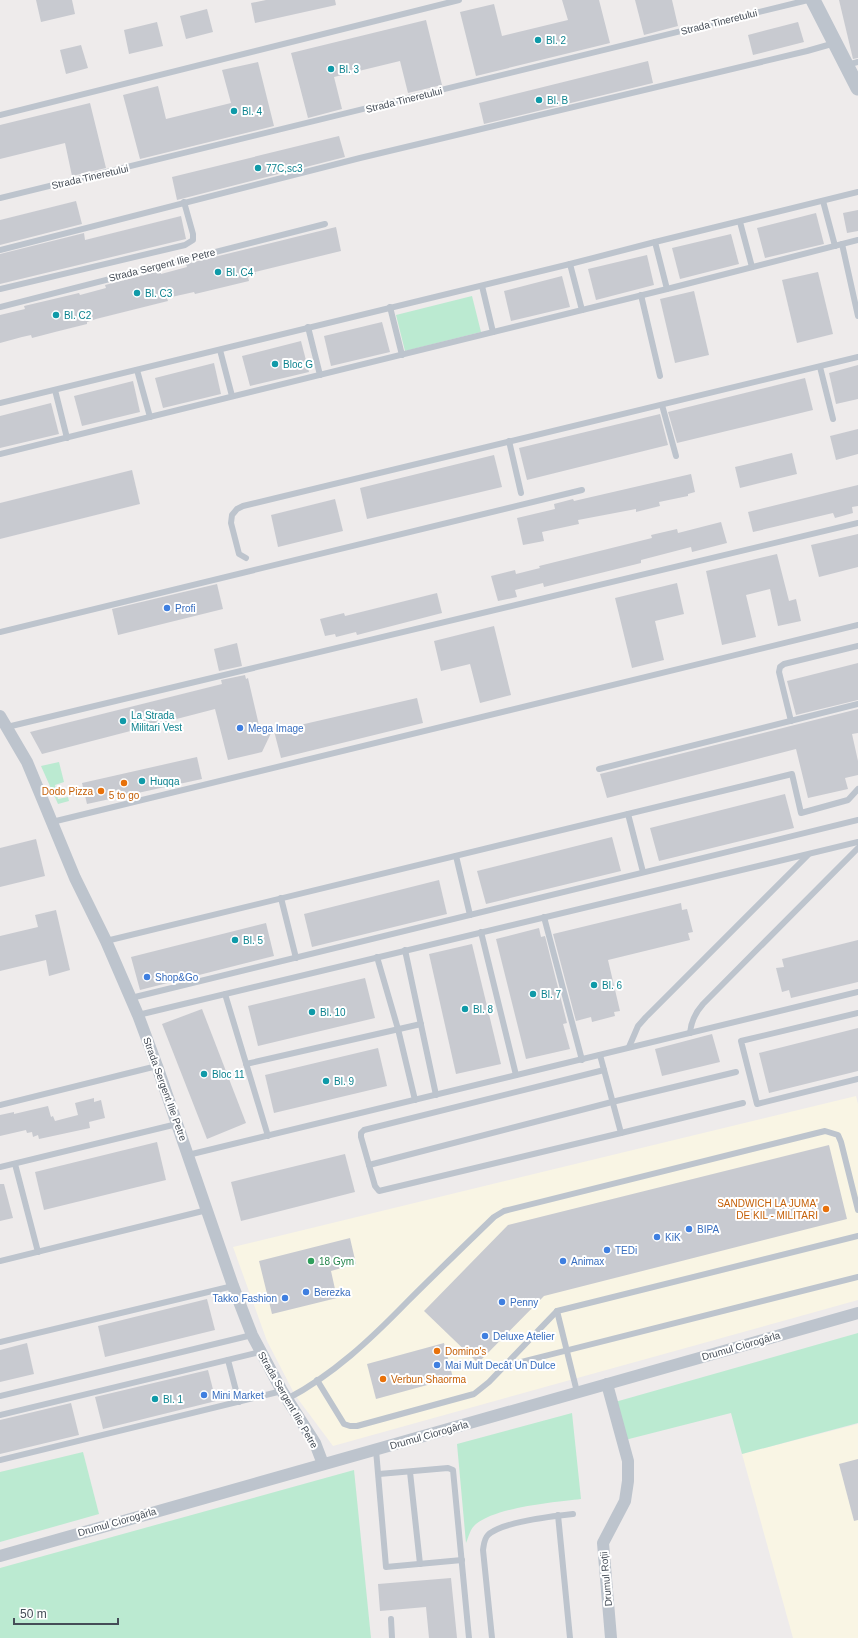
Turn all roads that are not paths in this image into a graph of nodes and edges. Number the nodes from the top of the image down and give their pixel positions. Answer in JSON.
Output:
{"nodes":[{"id":1,"x":459,"y":0,"type":"edge"},
{"id":2,"x":808,"y":0,"type":"edge"},
{"id":3,"x":813,"y":0,"type":"edge"},
{"id":4,"x":835,"y":42,"type":"junction"},
{"id":5,"x":852,"y":64,"type":"edge"},
{"id":6,"x":858,"y":88,"type":"edge"},
{"id":7,"x":0,"y":115,"type":"edge"},
{"id":8,"x":858,"y":192,"type":"edge"},
{"id":9,"x":0,"y":198,"type":"edge"},
{"id":10,"x":823,"y":201,"type":"junction"},
{"id":11,"x":184,"y":202,"type":"junction"},
{"id":12,"x":740,"y":222,"type":"junction"},
{"id":13,"x":325,"y":224,"type":"dead end"},
{"id":14,"x":858,"y":240,"type":"edge"},
{"id":15,"x":655,"y":242,"type":"junction"},
{"id":16,"x":842,"y":244,"type":"junction"},
{"id":17,"x":835,"y":246,"type":"junction"},
{"id":18,"x":0,"y":250,"type":"edge"},
{"id":19,"x":570,"y":264,"type":"junction"},
{"id":20,"x":752,"y":267,"type":"junction"},
{"id":21,"x":482,"y":286,"type":"junction"},
{"id":22,"x":0,"y":289,"type":"edge"},
{"id":23,"x":667,"y":289,"type":"junction"},
{"id":24,"x":641,"y":296,"type":"junction"},
{"id":25,"x":0,"y":307,"type":"edge"},
{"id":26,"x":390,"y":307,"type":"junction"},
{"id":27,"x":582,"y":310,"type":"junction"},
{"id":28,"x":858,"y":316,"type":"edge"},
{"id":29,"x":308,"y":327,"type":"junction"},
{"id":30,"x":494,"y":332,"type":"junction"},
{"id":31,"x":220,"y":350,"type":"junction"},
{"id":32,"x":402,"y":355,"type":"junction"},
{"id":33,"x":858,"y":357,"type":"edge"},
{"id":34,"x":820,"y":367,"type":"junction"},
{"id":35,"x":138,"y":370,"type":"junction"},
{"id":36,"x":320,"y":375,"type":"junction"},
{"id":37,"x":660,"y":376,"type":"dead end"},
{"id":38,"x":54,"y":390,"type":"junction"},
{"id":39,"x":232,"y":396,"type":"junction"},
{"id":40,"x":0,"y":403,"type":"edge"},
{"id":41,"x":662,"y":405,"type":"junction"},
{"id":42,"x":150,"y":417,"type":"junction"},
{"id":43,"x":833,"y":419,"type":"dead end"},
{"id":44,"x":67,"y":438,"type":"junction"},
{"id":45,"x":509,"y":442,"type":"junction"},
{"id":46,"x":0,"y":454,"type":"edge"},
{"id":47,"x":676,"y":456,"type":"dead end"},
{"id":48,"x":582,"y":490,"type":"dead end"},
{"id":49,"x":521,"y":493,"type":"dead end"},
{"id":50,"x":858,"y":523,"type":"edge"},
{"id":51,"x":246,"y":558,"type":"dead end"},
{"id":52,"x":858,"y":625,"type":"edge"},
{"id":53,"x":0,"y":632,"type":"edge"},
{"id":54,"x":858,"y":646,"type":"edge"},
{"id":55,"x":858,"y":704,"type":"edge"},
{"id":56,"x":0,"y":716,"type":"edge"},
{"id":57,"x":791,"y":721,"type":"junction"},
{"id":58,"x":7,"y":727,"type":"junction"},
{"id":59,"x":599,"y":769,"type":"dead end"},
{"id":60,"x":858,"y":789,"type":"edge"},
{"id":61,"x":628,"y":814,"type":"junction"},
{"id":62,"x":858,"y":820,"type":"edge"},
{"id":63,"x":52,"y":822,"type":"junction"},
{"id":64,"x":858,"y":842,"type":"edge"},
{"id":65,"x":858,"y":848,"type":"edge"},
{"id":66,"x":809,"y":854,"type":"junction"},
{"id":67,"x":456,"y":856,"type":"junction"},
{"id":68,"x":643,"y":872,"type":"junction"},
{"id":69,"x":281,"y":898,"type":"junction"},
{"id":70,"x":470,"y":915,"type":"junction"},
{"id":71,"x":544,"y":917,"type":"junction"},
{"id":72,"x":481,"y":932,"type":"junction"},
{"id":73,"x":106,"y":941,"type":"junction"},
{"id":74,"x":405,"y":950,"type":"junction"},
{"id":75,"x":377,"y":957,"type":"junction"},
{"id":76,"x":296,"y":958,"type":"junction"},
{"id":77,"x":858,"y":992,"type":"edge"},
{"id":78,"x":225,"y":994,"type":"junction"},
{"id":79,"x":131,"y":998,"type":"junction"},
{"id":80,"x":858,"y":1013,"type":"edge"},
{"id":81,"x":138,"y":1015,"type":"junction"},
{"id":82,"x":421,"y":1024,"type":"junction"},
{"id":83,"x":398,"y":1029,"type":"junction"},
{"id":84,"x":690,"y":1033,"type":"junction"},
{"id":85,"x":629,"y":1047,"type":"junction"},
{"id":86,"x":600,"y":1055,"type":"junction"},
{"id":87,"x":582,"y":1060,"type":"junction"},
{"id":88,"x":246,"y":1064,"type":"junction"},
{"id":89,"x":157,"y":1066,"type":"junction"},
{"id":90,"x":604,"y":1070,"type":"junction"},
{"id":91,"x":736,"y":1072,"type":"dead end"},
{"id":92,"x":516,"y":1076,"type":"junction"},
{"id":93,"x":858,"y":1079,"type":"edge"},
{"id":94,"x":436,"y":1095,"type":"junction"},
{"id":95,"x":415,"y":1100,"type":"junction"},
{"id":96,"x":612,"y":1102,"type":"junction"},
{"id":97,"x":743,"y":1104,"type":"dead end"},
{"id":98,"x":0,"y":1105,"type":"edge"},
{"id":99,"x":177,"y":1124,"type":"junction"},
{"id":100,"x":621,"y":1133,"type":"junction"},
{"id":101,"x":268,"y":1136,"type":"junction"},
{"id":102,"x":188,"y":1155,"type":"junction"},
{"id":103,"x":15,"y":1164,"type":"junction"},
{"id":104,"x":369,"y":1165,"type":"junction"},
{"id":105,"x":0,"y":1167,"type":"edge"},
{"id":106,"x":207,"y":1210,"type":"junction"},
{"id":107,"x":858,"y":1210,"type":"edge"},
{"id":108,"x":858,"y":1236,"type":"edge"},
{"id":109,"x":38,"y":1252,"type":"junction"},
{"id":110,"x":0,"y":1261,"type":"edge"},
{"id":111,"x":858,"y":1277,"type":"edge"},
{"id":112,"x":233,"y":1286,"type":"junction"},
{"id":113,"x":557,"y":1311,"type":"junction"},
{"id":114,"x":858,"y":1313,"type":"edge"},
{"id":115,"x":252,"y":1335,"type":"junction"},
{"id":116,"x":0,"y":1342,"type":"edge"},
{"id":117,"x":567,"y":1350,"type":"junction"},
{"id":118,"x":260,"y":1352,"type":"junction"},
{"id":119,"x":228,"y":1360,"type":"junction"},
{"id":120,"x":505,"y":1366,"type":"junction"},
{"id":121,"x":317,"y":1380,"type":"junction"},
{"id":122,"x":607,"y":1384,"type":"junction"},
{"id":123,"x":577,"y":1392,"type":"junction"},
{"id":124,"x":284,"y":1395,"type":"junction"},
{"id":125,"x":0,"y":1396,"type":"edge"},
{"id":126,"x":239,"y":1402,"type":"junction"},
{"id":127,"x":0,"y":1415,"type":"edge"},
{"id":128,"x":376,"y":1450,"type":"junction"},
{"id":129,"x":0,"y":1460,"type":"edge"},
{"id":130,"x":323,"y":1464,"type":"junction"},
{"id":131,"x":410,"y":1472,"type":"junction"},
{"id":132,"x":379,"y":1474,"type":"junction"},
{"id":133,"x":573,"y":1514,"type":"dead end"},
{"id":134,"x":558,"y":1515,"type":"junction"},
{"id":135,"x":0,"y":1556,"type":"edge"},
{"id":136,"x":462,"y":1560,"type":"junction"},
{"id":137,"x":420,"y":1564,"type":"junction"},
{"id":138,"x":391,"y":1619,"type":"dead end"},
{"id":139,"x":392,"y":1638,"type":"edge"},
{"id":140,"x":469,"y":1638,"type":"edge"},
{"id":141,"x":492,"y":1638,"type":"edge"},
{"id":142,"x":570,"y":1638,"type":"edge"},
{"id":143,"x":611,"y":1638,"type":"edge"}],
"edges":[{"from":1,"to":7,"type":"lane"},
{"from":2,"to":9,"type":"lane","name":"Strada Tineretului"},
{"from":3,"to":4,"type":"street"},
{"from":4,"to":5,"type":"street"},
{"from":4,"to":11,"type":"lane"},
{"from":5,"to":6,"type":"street"},
{"from":8,"to":10,"type":"lane"},
{"from":10,"to":12,"type":"lane"},
{"from":10,"to":17,"type":"lane"},
{"from":11,"to":18,"type":"lane"},
{"from":11,"to":22,"type":"lane"},
{"from":12,"to":15,"type":"lane"},
{"from":12,"to":20,"type":"lane"},
{"from":13,"to":25,"type":"lane","name":"Strada Sergent Ilie Petre"},
{"from":14,"to":16,"type":"lane"},
{"from":15,"to":19,"type":"lane"},
{"from":15,"to":23,"type":"lane"},
{"from":16,"to":17,"type":"lane"},
{"from":16,"to":28,"type":"lane"},
{"from":17,"to":20,"type":"lane"},
{"from":19,"to":21,"type":"lane"},
{"from":19,"to":27,"type":"lane"},
{"from":20,"to":23,"type":"lane"},
{"from":21,"to":26,"type":"lane"},
{"from":21,"to":30,"type":"lane"},
{"from":23,"to":24,"type":"lane"},
{"from":24,"to":27,"type":"lane"},
{"from":24,"to":37,"type":"lane"},
{"from":26,"to":29,"type":"lane"},
{"from":26,"to":32,"type":"lane"},
{"from":27,"to":30,"type":"lane"},
{"from":29,"to":31,"type":"lane"},
{"from":29,"to":36,"type":"lane"},
{"from":30,"to":32,"type":"lane"},
{"from":31,"to":35,"type":"lane"},
{"from":31,"to":39,"type":"lane"},
{"from":32,"to":36,"type":"lane"},
{"from":33,"to":34,"type":"lane"},
{"from":34,"to":41,"type":"lane"},
{"from":34,"to":43,"type":"lane"},
{"from":35,"to":38,"type":"lane"},
{"from":35,"to":42,"type":"lane"},
{"from":36,"to":39,"type":"lane"},
{"from":38,"to":40,"type":"lane"},
{"from":38,"to":44,"type":"lane"},
{"from":39,"to":42,"type":"lane"},
{"from":41,"to":45,"type":"lane"},
{"from":41,"to":47,"type":"lane"},
{"from":42,"to":44,"type":"lane"},
{"from":44,"to":46,"type":"lane"},
{"from":45,"to":49,"type":"lane"},
{"from":45,"to":51,"type":"lane"},
{"from":48,"to":53,"type":"lane"},
{"from":50,"to":58,"type":"lane"},
{"from":52,"to":63,"type":"lane"},
{"from":54,"to":57,"type":"lane"},
{"from":55,"to":57,"type":"lane"},
{"from":56,"to":58,"type":"street","name":"Strada Sergent Ilie Petre"},
{"from":57,"to":59,"type":"lane"},
{"from":58,"to":63,"type":"street","name":"Strada Sergent Ilie Petre"},
{"from":60,"to":61,"type":"lane"},
{"from":61,"to":67,"type":"lane"},
{"from":61,"to":68,"type":"lane"},
{"from":62,"to":68,"type":"lane"},
{"from":63,"to":73,"type":"street","name":"Strada Sergent Ilie Petre"},
{"from":64,"to":66,"type":"lane"},
{"from":65,"to":84,"type":"lane"},
{"from":66,"to":71,"type":"lane"},
{"from":66,"to":85,"type":"lane"},
{"from":67,"to":69,"type":"lane"},
{"from":67,"to":70,"type":"lane"},
{"from":68,"to":70,"type":"lane"},
{"from":69,"to":73,"type":"lane"},
{"from":69,"to":76,"type":"lane"},
{"from":70,"to":76,"type":"lane"},
{"from":71,"to":72,"type":"lane"},
{"from":71,"to":87,"type":"lane"},
{"from":72,"to":74,"type":"lane"},
{"from":72,"to":92,"type":"lane"},
{"from":73,"to":79,"type":"street","name":"Strada Sergent Ilie Petre"},
{"from":74,"to":75,"type":"lane"},
{"from":74,"to":82,"type":"lane"},
{"from":75,"to":78,"type":"lane"},
{"from":75,"to":83,"type":"lane"},
{"from":76,"to":79,"type":"lane"},
{"from":77,"to":84,"type":"lane"},
{"from":78,"to":81,"type":"lane"},
{"from":78,"to":88,"type":"lane"},
{"from":79,"to":81,"type":"street","name":"Strada Sergent Ilie Petre"},
{"from":80,"to":93,"type":"lane"},
{"from":81,"to":89,"type":"street","name":"Strada Sergent Ilie Petre"},
{"from":82,"to":83,"type":"lane"},
{"from":82,"to":94,"type":"lane"},
{"from":83,"to":88,"type":"lane"},
{"from":83,"to":95,"type":"lane"},
{"from":84,"to":85,"type":"lane"},
{"from":85,"to":86,"type":"lane"},
{"from":86,"to":87,"type":"lane"},
{"from":86,"to":90,"type":"lane"},
{"from":87,"to":92,"type":"lane"},
{"from":88,"to":101,"type":"lane"},
{"from":89,"to":98,"type":"lane"},
{"from":89,"to":99,"type":"street","name":"Strada Sergent Ilie Petre"},
{"from":90,"to":96,"type":"lane"},
{"from":90,"to":104,"type":"lane"},
{"from":91,"to":96,"type":"lane"},
{"from":92,"to":94,"type":"lane"},
{"from":94,"to":95,"type":"lane"},
{"from":95,"to":101,"type":"lane"},
{"from":96,"to":100,"type":"lane"},
{"from":96,"to":104,"type":"lane"},
{"from":97,"to":100,"type":"lane"},
{"from":99,"to":102,"type":"street","name":"Strada Sergent Ilie Petre"},
{"from":99,"to":103,"type":"lane"},
{"from":100,"to":104,"type":"lane"},
{"from":101,"to":102,"type":"lane"},
{"from":102,"to":106,"type":"street","name":"Strada Sergent Ilie Petre"},
{"from":103,"to":105,"type":"lane"},
{"from":103,"to":109,"type":"lane"},
{"from":106,"to":109,"type":"lane"},
{"from":106,"to":112,"type":"street","name":"Strada Sergent Ilie Petre"},
{"from":107,"to":121,"type":"lane"},
{"from":108,"to":113,"type":"lane"},
{"from":109,"to":110,"type":"lane"},
{"from":111,"to":117,"type":"lane"},
{"from":112,"to":115,"type":"street","name":"Strada Sergent Ilie Petre"},
{"from":112,"to":116,"type":"lane"},
{"from":113,"to":117,"type":"lane"},
{"from":113,"to":120,"type":"lane"},
{"from":114,"to":122,"type":"street","name":"Drumul Ciorogârla"},
{"from":115,"to":118,"type":"street","name":"Strada Sergent Ilie Petre"},
{"from":115,"to":125,"type":"lane"},
{"from":117,"to":120,"type":"lane"},
{"from":117,"to":123,"type":"lane"},
{"from":118,"to":119,"type":"lane"},
{"from":118,"to":124,"type":"street","name":"Strada Sergent Ilie Petre"},
{"from":119,"to":126,"type":"lane"},
{"from":119,"to":127,"type":"lane"},
{"from":120,"to":121,"type":"lane"},
{"from":121,"to":124,"type":"lane"},
{"from":122,"to":123,"type":"street","name":"Drumul Ciorogârla"},
{"from":122,"to":143,"type":"street","name":"Drumul Roții"},
{"from":123,"to":128,"type":"street","name":"Drumul Ciorogârla"},
{"from":124,"to":126,"type":"lane"},
{"from":124,"to":130,"type":"street","name":"Strada Sergent Ilie Petre"},
{"from":126,"to":129,"type":"lane"},
{"from":128,"to":130,"type":"street","name":"Drumul Ciorogârla"},
{"from":128,"to":132,"type":"lane"},
{"from":130,"to":135,"type":"street","name":"Drumul Ciorogârla"},
{"from":131,"to":132,"type":"lane"},
{"from":131,"to":136,"type":"lane"},
{"from":131,"to":137,"type":"lane"},
{"from":132,"to":137,"type":"lane"},
{"from":133,"to":134,"type":"lane"},
{"from":134,"to":141,"type":"lane"},
{"from":134,"to":142,"type":"lane"},
{"from":136,"to":137,"type":"lane"},
{"from":136,"to":140,"type":"lane"},
{"from":138,"to":139,"type":"lane"}]}
